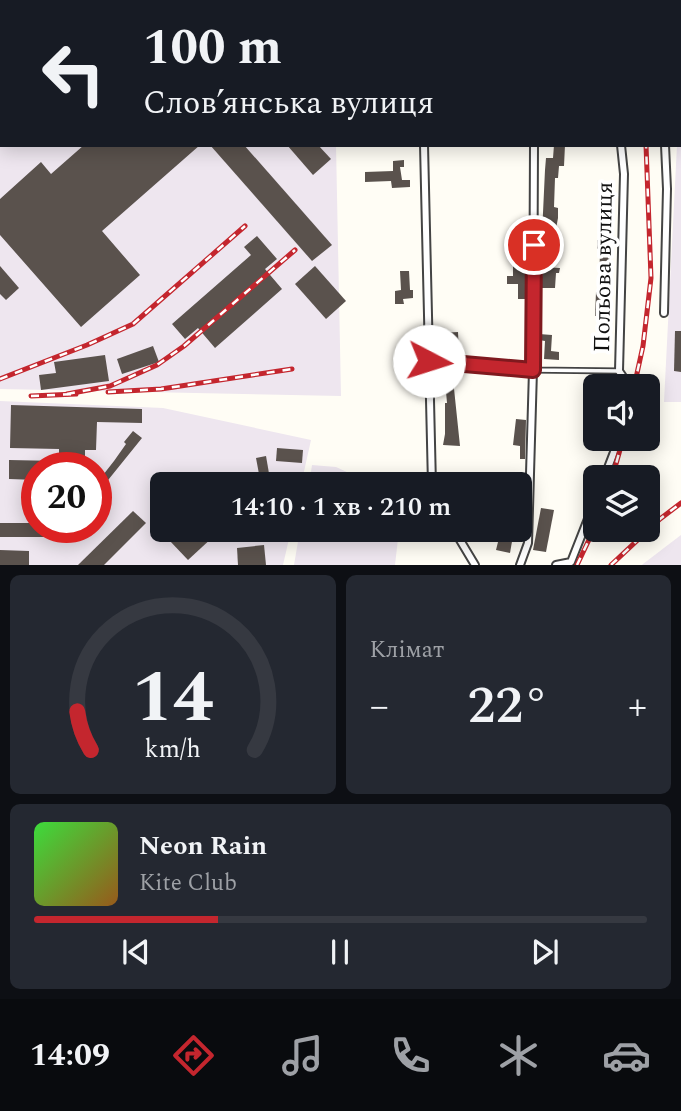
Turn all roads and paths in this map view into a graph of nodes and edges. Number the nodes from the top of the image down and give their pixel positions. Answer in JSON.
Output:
{"nodes":[{"id":1,"x":424,"y":147,"type":"edge"},
{"id":2,"x":534,"y":147,"type":"edge"},
{"id":3,"x":621,"y":147,"type":"edge"},
{"id":4,"x":665,"y":147,"type":"edge"},
{"id":5,"x":664,"y":313,"type":"dead end"},
{"id":6,"x":429,"y":361,"type":"junction"},
{"id":7,"x":533,"y":370,"type":"junction"},
{"id":8,"x":619,"y":371,"type":"junction"},
{"id":9,"x":621,"y":374,"type":"edge"},
{"id":10,"x":432,"y":472,"type":"edge"},
{"id":11,"x":583,"y":532,"type":"edge"},
{"id":12,"x":461,"y":542,"type":"edge"},
{"id":13,"x":475,"y":565,"type":"edge"},
{"id":14,"x":520,"y":565,"type":"edge"},
{"id":15,"x":556,"y":565,"type":"edge"}],
"edges":[{"from":1,"to":6,"type":"street"},
{"from":2,"to":7,"type":"street"},
{"from":3,"to":8,"type":"street","name":"Польова вулиця"},
{"from":4,"to":5,"type":"street"},
{"from":6,"to":7,"type":"lane"},
{"from":6,"to":10,"type":"street"},
{"from":7,"to":8,"type":"lane"},
{"from":7,"to":14,"type":"street"},
{"from":8,"to":9,"type":"street","name":"Польова вулиця"},
{"from":11,"to":15,"type":"street"},
{"from":12,"to":13,"type":"street"}]}
